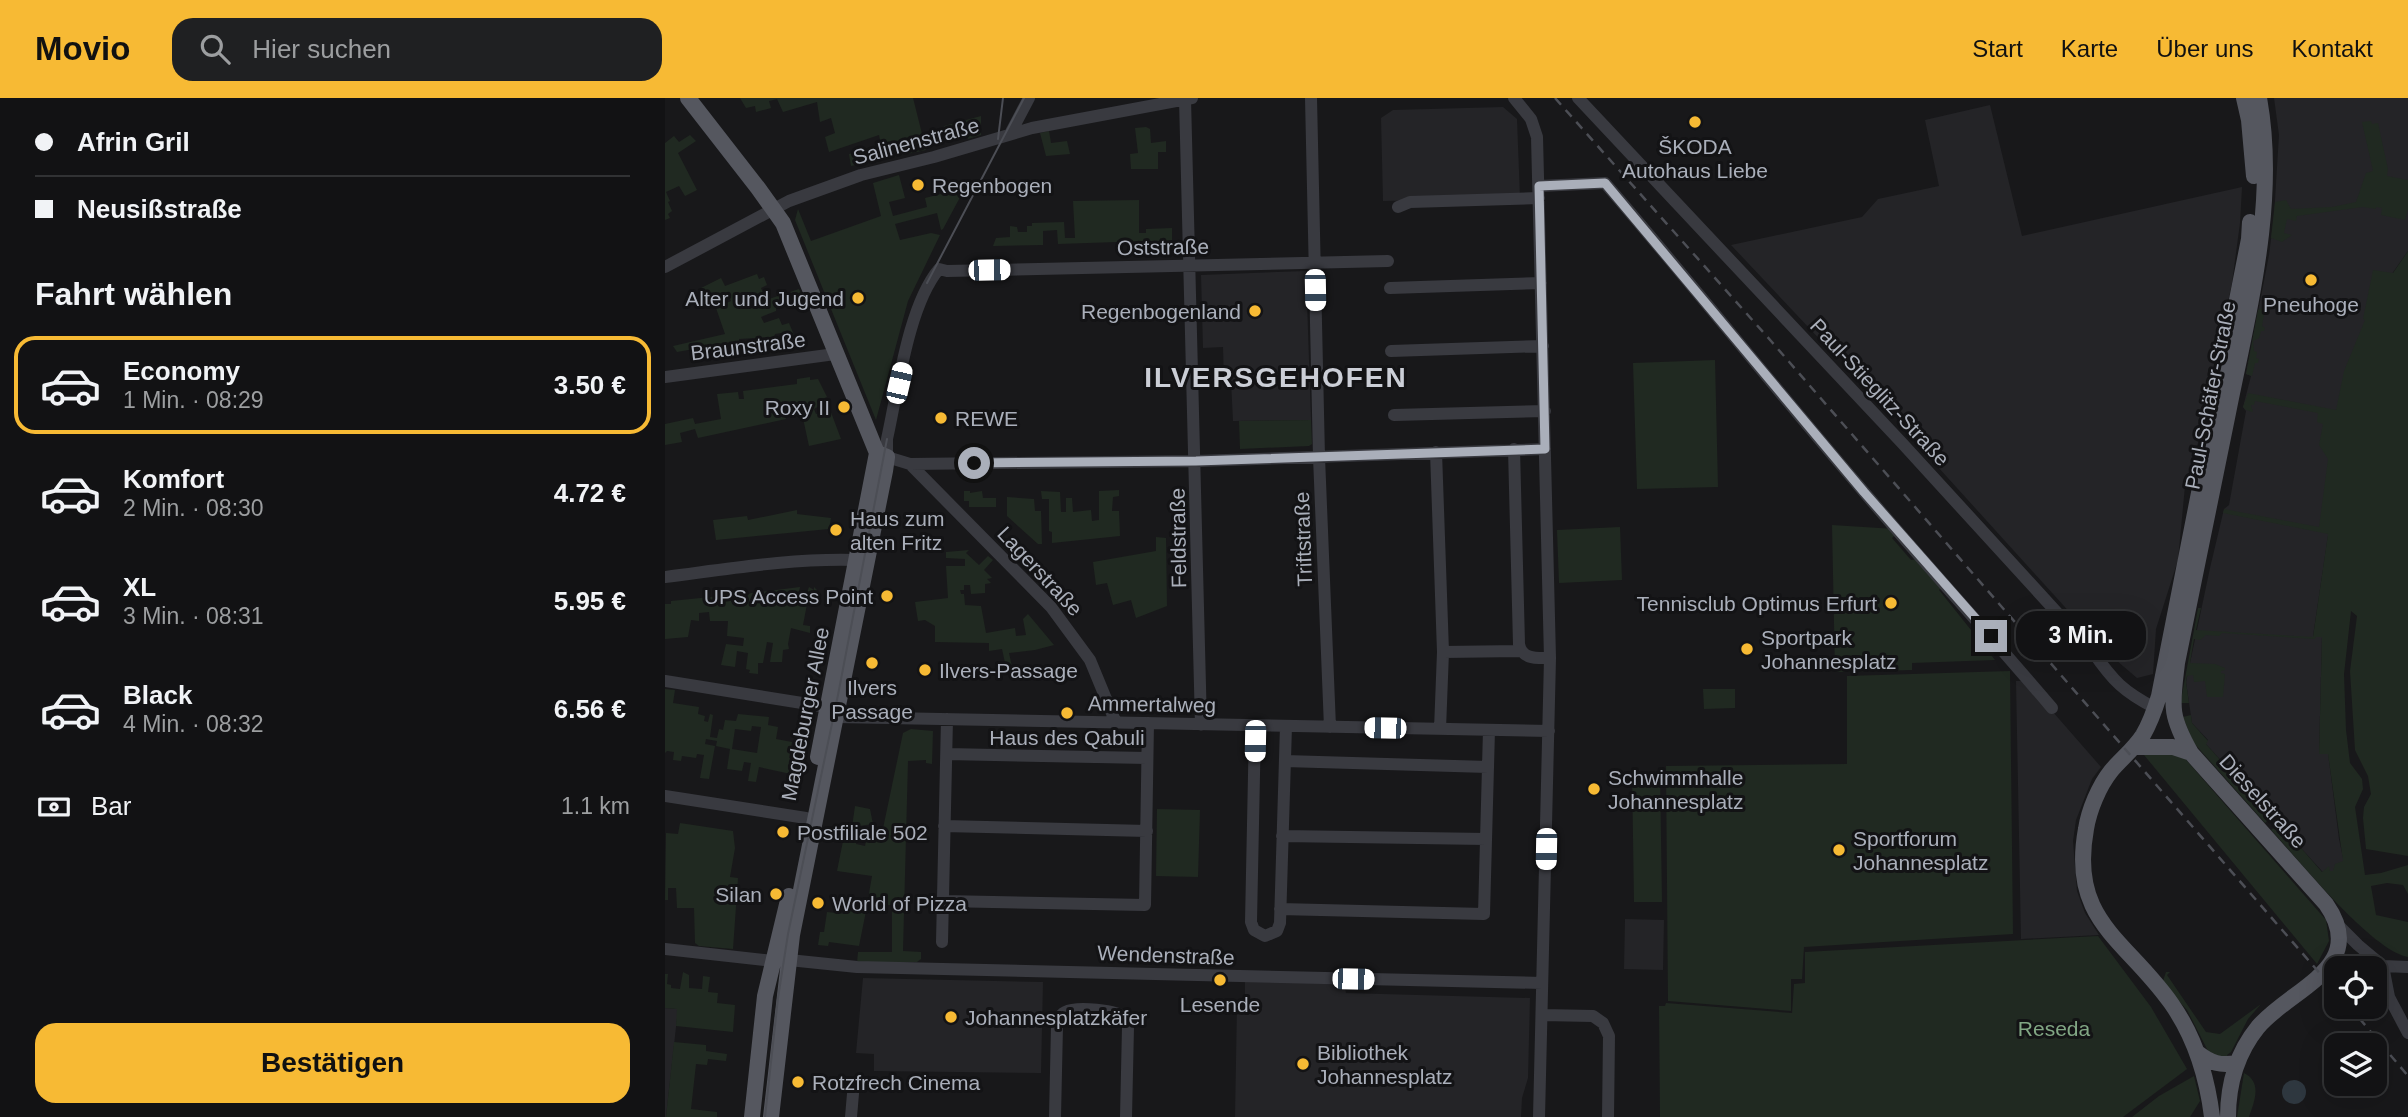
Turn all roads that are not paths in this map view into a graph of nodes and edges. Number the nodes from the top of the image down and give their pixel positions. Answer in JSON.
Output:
{"nodes":[{"id":1,"x":688,"y":98,"type":"edge"},
{"id":2,"x":1029,"y":98,"type":"edge"},
{"id":3,"x":1311,"y":98,"type":"edge"},
{"id":4,"x":1514,"y":98,"type":"edge"},
{"id":5,"x":1578,"y":98,"type":"edge"},
{"id":6,"x":2244,"y":98,"type":"edge"},
{"id":7,"x":2259,"y":98,"type":"edge"},
{"id":8,"x":1189,"y":99,"type":"edge"},
{"id":9,"x":1010,"y":134,"type":"junction"},
{"id":10,"x":1539,"y":192,"type":"junction"},
{"id":11,"x":1398,"y":207,"type":"dead end"},
{"id":12,"x":773,"y":208,"type":"junction"},
{"id":13,"x":1388,"y":261,"type":"dead end"},
{"id":14,"x":1314,"y":262,"type":"junction"},
{"id":15,"x":1191,"y":265,"type":"junction"},
{"id":16,"x":665,"y":267,"type":"edge"},
{"id":17,"x":927,"y":283,"type":"joint"},
{"id":18,"x":1541,"y":283,"type":"junction"},
{"id":19,"x":1390,"y":288,"type":"dead end"},
{"id":20,"x":1543,"y":346,"type":"junction"},
{"id":21,"x":1391,"y":351,"type":"dead end"},
{"id":22,"x":835,"y":354,"type":"junction"},
{"id":23,"x":665,"y":377,"type":"edge"},
{"id":24,"x":1545,"y":411,"type":"junction"},
{"id":25,"x":1394,"y":415,"type":"dead end"},
{"id":26,"x":1514,"y":449,"type":"junction"},
{"id":27,"x":1545,"y":449,"type":"junction"},
{"id":28,"x":1436,"y":452,"type":"junction"},
{"id":29,"x":882,"y":455,"type":"junction"},
{"id":30,"x":1319,"y":457,"type":"junction"},
{"id":31,"x":1196,"y":461,"type":"junction"},
{"id":32,"x":910,"y":464,"type":"junction"},
{"id":33,"x":856,"y":560,"type":"junction"},
{"id":34,"x":665,"y":577,"type":"edge"},
{"id":35,"x":1520,"y":650,"type":"junction"},
{"id":36,"x":1443,"y":652,"type":"junction"},
{"id":37,"x":1550,"y":658,"type":"junction"},
{"id":38,"x":665,"y":681,"type":"edge"},
{"id":39,"x":2162,"y":700,"type":"junction"},
{"id":40,"x":2052,"y":708,"type":"dead end"},
{"id":41,"x":832,"y":712,"type":"junction"},
{"id":42,"x":947,"y":719,"type":"junction"},
{"id":43,"x":1116,"y":723,"type":"junction"},
{"id":44,"x":1148,"y":723,"type":"junction"},
{"id":45,"x":1201,"y":724,"type":"junction"},
{"id":46,"x":1255,"y":726,"type":"junction"},
{"id":47,"x":1286,"y":726,"type":"junction"},
{"id":48,"x":1329,"y":727,"type":"junction"},
{"id":49,"x":1440,"y":729,"type":"junction"},
{"id":50,"x":1489,"y":730,"type":"junction"},
{"id":51,"x":1549,"y":732,"type":"junction"},
{"id":52,"x":2134,"y":747,"type":"junction"},
{"id":53,"x":2191,"y":753,"type":"junction"},
{"id":54,"x":947,"y":754,"type":"junction"},
{"id":55,"x":1147,"y":758,"type":"junction"},
{"id":56,"x":1285,"y":761,"type":"junction"},
{"id":57,"x":1488,"y":766,"type":"junction"},
{"id":58,"x":665,"y":796,"type":"edge"},
{"id":59,"x":806,"y":818,"type":"junction"},
{"id":60,"x":944,"y":826,"type":"junction"},
{"id":61,"x":1147,"y":831,"type":"junction"},
{"id":62,"x":1282,"y":836,"type":"junction"},
{"id":63,"x":1486,"y":839,"type":"junction"},
{"id":64,"x":943,"y":901,"type":"junction"},
{"id":65,"x":1280,"y":909,"type":"junction"},
{"id":66,"x":2338,"y":925,"type":"junction"},
{"id":67,"x":942,"y":942,"type":"dead end"},
{"id":68,"x":665,"y":949,"type":"edge"},
{"id":69,"x":2333,"y":956,"type":"edge"},
{"id":70,"x":2371,"y":956,"type":"edge"},
{"id":71,"x":781,"y":961,"type":"junction"},
{"id":72,"x":2387,"y":966,"type":"edge"},
{"id":73,"x":2408,"y":967,"type":"edge"},
{"id":74,"x":2324,"y":973,"type":"edge"},
{"id":75,"x":1542,"y":983,"type":"junction"},
{"id":76,"x":2387,"y":987,"type":"edge"},
{"id":77,"x":1542,"y":1015,"type":"junction"},
{"id":78,"x":2408,"y":1033,"type":"edge"},
{"id":79,"x":2197,"y":1053,"type":"junction"},
{"id":80,"x":2237,"y":1063,"type":"junction"},
{"id":81,"x":854,"y":1082,"type":"dead end"},
{"id":82,"x":752,"y":1117,"type":"edge"},
{"id":83,"x":771,"y":1117,"type":"edge"},
{"id":84,"x":851,"y":1117,"type":"edge"},
{"id":85,"x":1055,"y":1117,"type":"edge"},
{"id":86,"x":1126,"y":1117,"type":"edge"},
{"id":87,"x":1539,"y":1117,"type":"edge"},
{"id":88,"x":1608,"y":1117,"type":"edge"},
{"id":89,"x":2212,"y":1117,"type":"edge"},
{"id":90,"x":2228,"y":1117,"type":"edge"}],
"edges":[{"from":1,"to":12,"type":"main road"},
{"from":2,"to":9,"type":"street"},
{"from":3,"to":14,"type":"street","name":"Triftstraße"},
{"from":4,"to":10,"type":"street"},
{"from":5,"to":39,"type":"street","name":"Paul-Stieglitz-Straße"},
{"from":6,"to":39,"type":"main road","name":"Paul-Schäfer-Straße"},
{"from":7,"to":39,"type":"main road","name":"Paul-Schäfer-Straße"},
{"from":8,"to":9,"type":"street","name":"Salinenstraße"},
{"from":8,"to":15,"type":"street","name":"Feldstraße"},
{"from":9,"to":12,"type":"street","name":"Salinenstraße"},
{"from":10,"to":11,"type":"street"},
{"from":10,"to":18,"type":"street"},
{"from":10,"to":40,"type":"street"},
{"from":12,"to":16,"type":"street","name":"Salinenstraße"},
{"from":12,"to":22,"type":"main road"},
{"from":13,"to":14,"type":"street","name":"Oststraße"},
{"from":14,"to":15,"type":"street","name":"Oststraße"},
{"from":14,"to":30,"type":"street","name":"Triftstraße"},
{"from":15,"to":17,"type":"street","name":"Oststraße"},
{"from":15,"to":31,"type":"street","name":"Feldstraße"},
{"from":17,"to":29,"type":"street","name":"Magdeburger Allee"},
{"from":18,"to":19,"type":"street"},
{"from":18,"to":20,"type":"street"},
{"from":20,"to":21,"type":"street"},
{"from":20,"to":24,"type":"street"},
{"from":22,"to":23,"type":"street","name":"Braunstraße"},
{"from":22,"to":29,"type":"main road"},
{"from":24,"to":25,"type":"street"},
{"from":24,"to":27,"type":"street"},
{"from":26,"to":27,"type":"street"},
{"from":26,"to":28,"type":"street"},
{"from":26,"to":35,"type":"street"},
{"from":27,"to":37,"type":"street"},
{"from":28,"to":30,"type":"street"},
{"from":28,"to":36,"type":"street"},
{"from":29,"to":32,"type":"street"},
{"from":29,"to":33,"type":"main road","name":"Magdeburger Allee"},
{"from":29,"to":41,"type":"main road","name":"Magdeburger Allee"},
{"from":30,"to":31,"type":"street"},
{"from":30,"to":48,"type":"street","name":"Triftstraße"},
{"from":31,"to":32,"type":"street"},
{"from":31,"to":45,"type":"street","name":"Feldstraße"},
{"from":32,"to":43,"type":"street","name":"Lagerstraße"},
{"from":33,"to":34,"type":"street"},
{"from":33,"to":41,"type":"main road","name":"Magdeburger Allee"},
{"from":35,"to":36,"type":"street"},
{"from":35,"to":37,"type":"street"},
{"from":36,"to":49,"type":"street"},
{"from":37,"to":51,"type":"street"},
{"from":38,"to":41,"type":"street","name":"Ammertalweg"},
{"from":39,"to":52,"type":"main road"},
{"from":39,"to":53,"type":"main road","name":"Dieselstraße"},
{"from":41,"to":42,"type":"street","name":"Ammertalweg"},
{"from":41,"to":59,"type":"main road","name":"Magdeburger Allee"},
{"from":41,"to":71,"type":"main road","name":"Magdeburger Allee"},
{"from":42,"to":43,"type":"street","name":"Ammertalweg"},
{"from":42,"to":54,"type":"street"},
{"from":43,"to":44,"type":"street","name":"Ammertalweg"},
{"from":44,"to":45,"type":"street","name":"Ammertalweg"},
{"from":44,"to":55,"type":"street"},
{"from":45,"to":46,"type":"street","name":"Ammertalweg"},
{"from":46,"to":47,"type":"street","name":"Ammertalweg"},
{"from":46,"to":65,"type":"street"},
{"from":47,"to":48,"type":"street","name":"Ammertalweg"},
{"from":47,"to":56,"type":"street"},
{"from":48,"to":49,"type":"street","name":"Ammertalweg"},
{"from":49,"to":50,"type":"street","name":"Ammertalweg"},
{"from":50,"to":51,"type":"street","name":"Ammertalweg"},
{"from":50,"to":57,"type":"street"},
{"from":51,"to":75,"type":"street"},
{"from":52,"to":53,"type":"main road"},
{"from":52,"to":79,"type":"main road"},
{"from":53,"to":66,"type":"main road","name":"Dieselstraße"},
{"from":54,"to":55,"type":"street"},
{"from":54,"to":60,"type":"street"},
{"from":55,"to":61,"type":"street"},
{"from":56,"to":57,"type":"street"},
{"from":56,"to":62,"type":"street"},
{"from":57,"to":63,"type":"street"},
{"from":58,"to":59,"type":"street"},
{"from":59,"to":71,"type":"main road","name":"Magdeburger Allee"},
{"from":60,"to":61,"type":"street"},
{"from":60,"to":64,"type":"street"},
{"from":61,"to":64,"type":"street"},
{"from":62,"to":63,"type":"street"},
{"from":62,"to":65,"type":"street"},
{"from":63,"to":65,"type":"street"},
{"from":64,"to":67,"type":"street"},
{"from":66,"to":69,"type":"main road"},
{"from":66,"to":70,"type":"street","name":"Dieselstraße"},
{"from":68,"to":71,"type":"street","name":"Wendenstraße"},
{"from":71,"to":75,"type":"street","name":"Wendenstraße"},
{"from":71,"to":82,"type":"main road","name":"Magdeburger Allee"},
{"from":71,"to":83,"type":"main road","name":"Magdeburger Allee"},
{"from":72,"to":73,"type":"street"},
{"from":74,"to":80,"type":"main road"},
{"from":75,"to":77,"type":"street"},
{"from":76,"to":78,"type":"street"},
{"from":77,"to":87,"type":"street"},
{"from":77,"to":88,"type":"street"},
{"from":79,"to":80,"type":"main road"},
{"from":79,"to":89,"type":"main road"},
{"from":80,"to":90,"type":"main road"},
{"from":81,"to":84,"type":"street"},
{"from":85,"to":86,"type":"street"}]}
